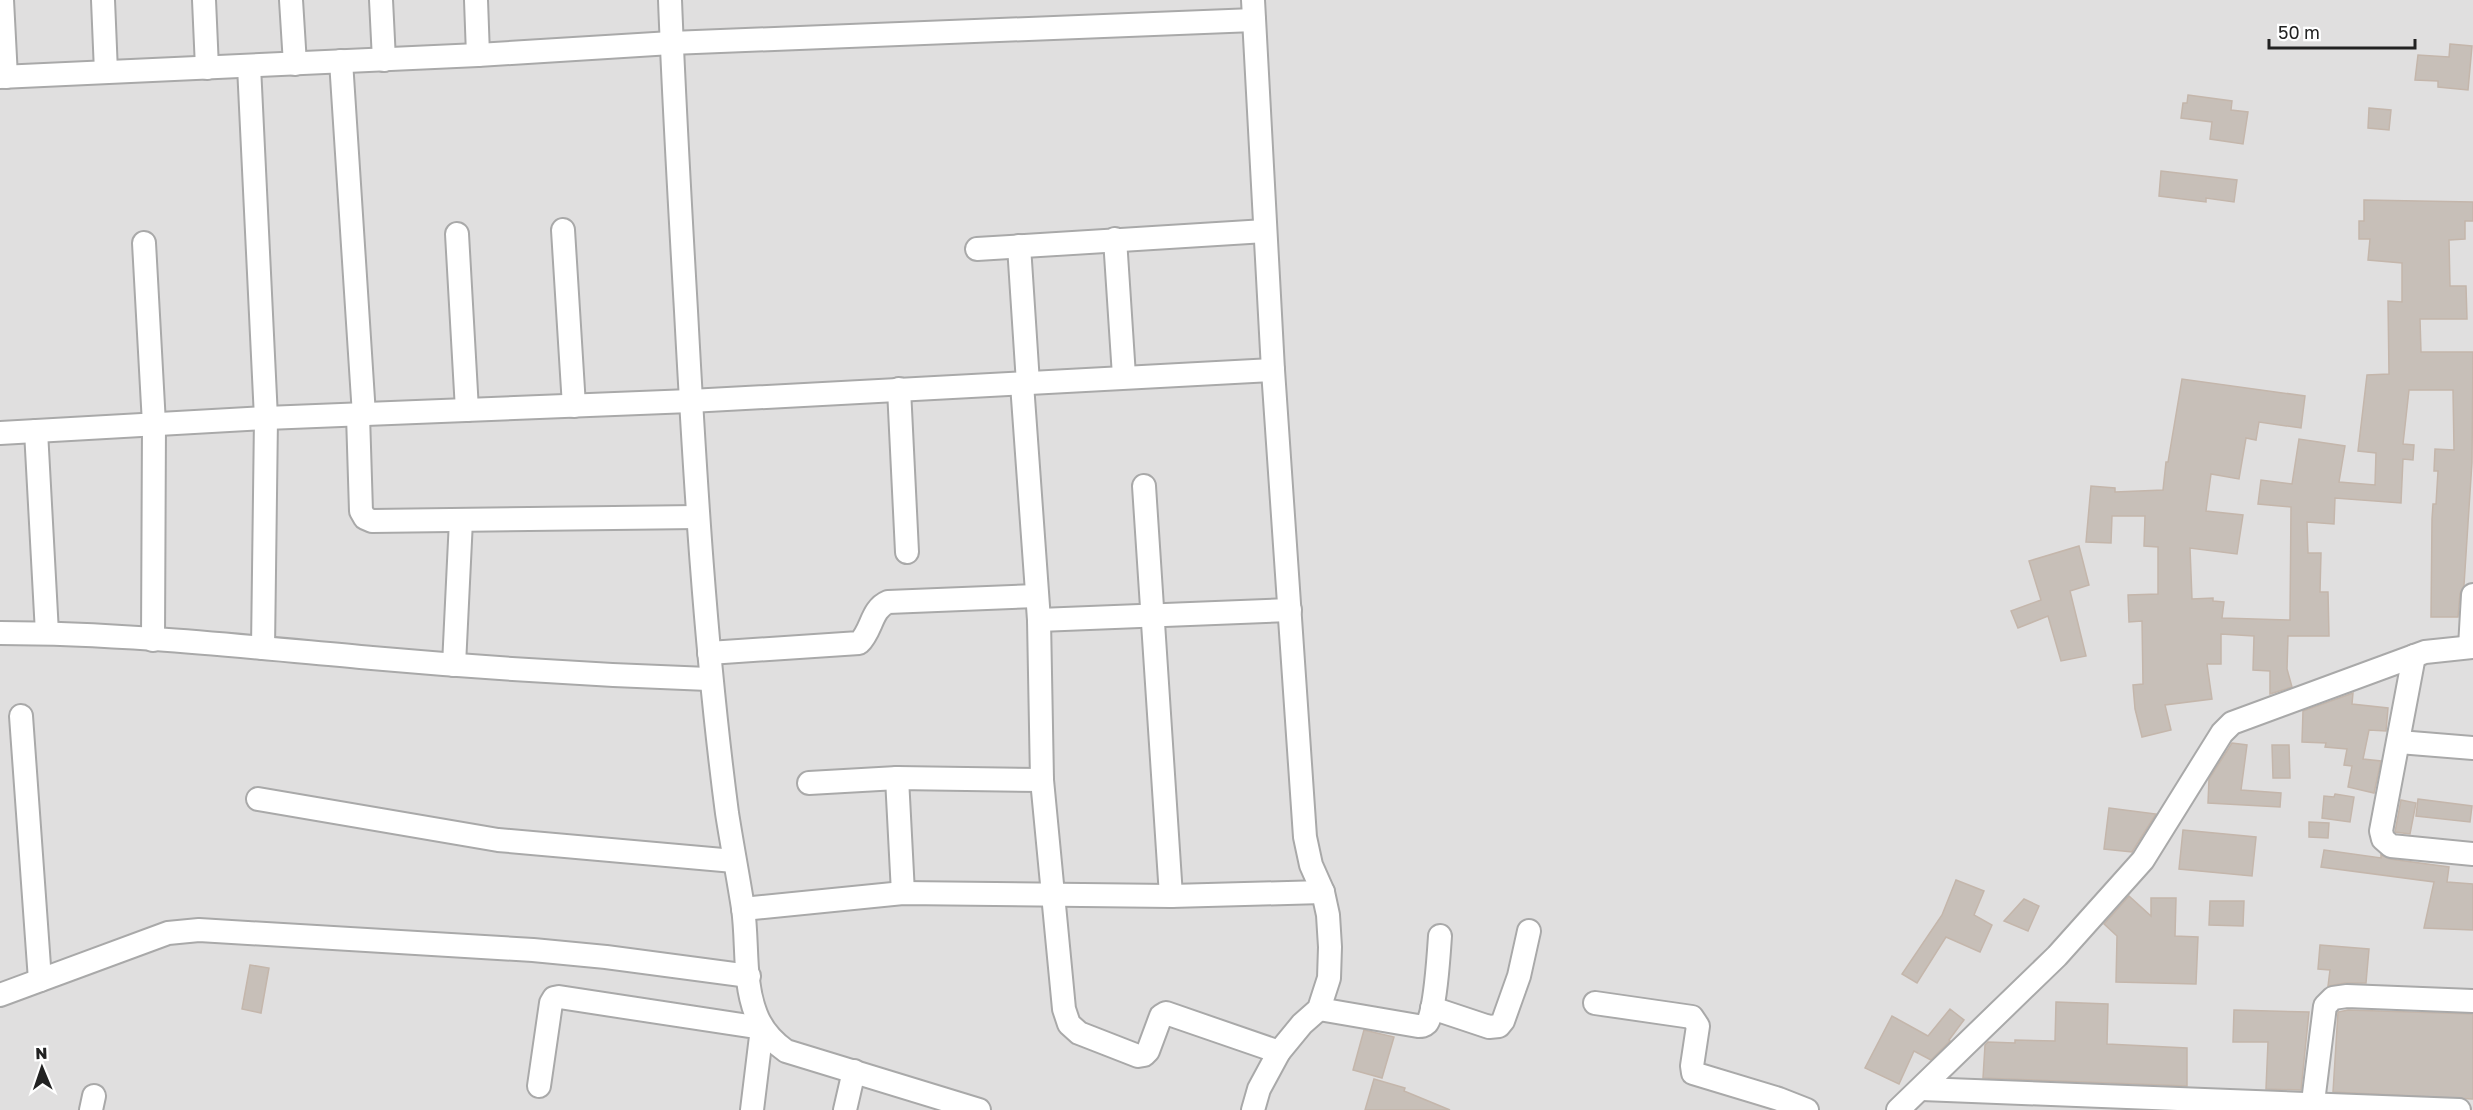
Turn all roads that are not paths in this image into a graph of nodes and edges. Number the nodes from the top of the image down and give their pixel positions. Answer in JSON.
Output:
{"nodes":[{"id":1,"x":2,"y":0,"type":"edge"},
{"id":2,"x":103,"y":0,"type":"edge"},
{"id":3,"x":204,"y":0,"type":"edge"},
{"id":4,"x":291,"y":0,"type":"edge"},
{"id":5,"x":381,"y":0,"type":"edge"},
{"id":6,"x":476,"y":0,"type":"edge"},
{"id":7,"x":670,"y":0,"type":"edge"},
{"id":8,"x":1254,"y":10,"type":"edge"},
{"id":9,"x":672,"y":43,"type":"junction"},
{"id":10,"x":478,"y":55,"type":"junction"},
{"id":11,"x":384,"y":60,"type":"junction"},
{"id":12,"x":341,"y":61,"type":"junction"},
{"id":13,"x":295,"y":64,"type":"junction"},
{"id":14,"x":249,"y":66,"type":"junction"},
{"id":15,"x":207,"y":68,"type":"junction"},
{"id":16,"x":106,"y":72,"type":"junction"},
{"id":17,"x":3,"y":77,"type":"edge"},
{"id":18,"x":563,"y":230,"type":"dead end"},
{"id":19,"x":1265,"y":231,"type":"junction"},
{"id":20,"x":457,"y":234,"type":"dead end"},
{"id":21,"x":1115,"y":239,"type":"junction"},
{"id":22,"x":144,"y":243,"type":"dead end"},
{"id":23,"x":1019,"y":246,"type":"junction"},
{"id":24,"x":977,"y":249,"type":"dead end"},
{"id":25,"x":1273,"y":370,"type":"junction"},
{"id":26,"x":1124,"y":376,"type":"junction"},
{"id":27,"x":1025,"y":383,"type":"junction"},
{"id":28,"x":899,"y":389,"type":"junction"},
{"id":29,"x":690,"y":401,"type":"junction"},
{"id":30,"x":574,"y":406,"type":"junction"},
{"id":31,"x":467,"y":410,"type":"junction"},
{"id":32,"x":361,"y":415,"type":"junction"},
{"id":33,"x":266,"y":418,"type":"junction"},
{"id":34,"x":154,"y":424,"type":"junction"},
{"id":35,"x":36,"y":430,"type":"junction"},
{"id":36,"x":0,"y":433,"type":"edge"},
{"id":37,"x":1144,"y":486,"type":"dead end"},
{"id":38,"x":698,"y":517,"type":"junction"},
{"id":39,"x":461,"y":520,"type":"junction"},
{"id":40,"x":908,"y":552,"type":"dead end"},
{"id":41,"x":1037,"y":596,"type":"junction"},
{"id":42,"x":2473,"y":596,"type":"edge"},
{"id":43,"x":1290,"y":610,"type":"junction"},
{"id":44,"x":1153,"y":615,"type":"junction"},
{"id":45,"x":1039,"y":620,"type":"junction"},
{"id":46,"x":0,"y":633,"type":"edge"},
{"id":47,"x":47,"y":633,"type":"junction"},
{"id":48,"x":153,"y":640,"type":"junction"},
{"id":49,"x":2471,"y":647,"type":"edge"},
{"id":50,"x":263,"y":648,"type":"junction"},
{"id":51,"x":709,"y":653,"type":"junction"},
{"id":52,"x":2414,"y":656,"type":"junction"},
{"id":53,"x":454,"y":665,"type":"junction"},
{"id":54,"x":708,"y":679,"type":"dead end"},
{"id":55,"x":21,"y":716,"type":"dead end"},
{"id":56,"x":2399,"y":742,"type":"junction"},
{"id":57,"x":2473,"y":748,"type":"edge"},
{"id":58,"x":897,"y":778,"type":"junction"},
{"id":59,"x":1042,"y":780,"type":"junction"},
{"id":60,"x":809,"y":783,"type":"dead end"},
{"id":61,"x":258,"y":799,"type":"dead end"},
{"id":62,"x":2473,"y":854,"type":"edge"},
{"id":63,"x":734,"y":861,"type":"junction"},
{"id":64,"x":1323,"y":892,"type":"junction"},
{"id":65,"x":903,"y":893,"type":"junction"},
{"id":66,"x":1053,"y":895,"type":"junction"},
{"id":67,"x":1171,"y":896,"type":"junction"},
{"id":68,"x":743,"y":909,"type":"junction"},
{"id":69,"x":1529,"y":931,"type":"dead end"},
{"id":70,"x":1440,"y":936,"type":"dead end"},
{"id":71,"x":748,"y":976,"type":"junction"},
{"id":72,"x":40,"y":980,"type":"junction"},
{"id":73,"x":0,"y":995,"type":"edge"},
{"id":74,"x":2473,"y":1001,"type":"edge"},
{"id":75,"x":1594,"y":1003,"type":"dead end"},
{"id":76,"x":1432,"y":1008,"type":"junction"},
{"id":77,"x":1319,"y":1009,"type":"junction"},
{"id":78,"x":762,"y":1028,"type":"junction"},
{"id":79,"x":1279,"y":1052,"type":"junction"},
{"id":80,"x":854,"y":1071,"type":"junction"},
{"id":81,"x":539,"y":1086,"type":"dead end"},
{"id":82,"x":1922,"y":1089,"type":"junction"},
{"id":83,"x":2032,"y":1102,"type":"edge"},
{"id":84,"x":2313,"y":1107,"type":"edge"},
{"id":85,"x":752,"y":1110,"type":"edge"},
{"id":86,"x":845,"y":1110,"type":"edge"},
{"id":87,"x":979,"y":1110,"type":"edge"},
{"id":88,"x":1253,"y":1110,"type":"edge"},
{"id":89,"x":1807,"y":1110,"type":"edge"},
{"id":90,"x":1898,"y":1110,"type":"edge"},
{"id":91,"x":2459,"y":1110,"type":"edge"}],
"edges":[{"from":1,"to":17,"type":"street"},
{"from":2,"to":16,"type":"street"},
{"from":3,"to":15,"type":"street"},
{"from":4,"to":13,"type":"street"},
{"from":5,"to":11,"type":"street"},
{"from":6,"to":10,"type":"street"},
{"from":7,"to":9,"type":"street"},
{"from":8,"to":9,"type":"street"},
{"from":8,"to":19,"type":"street"},
{"from":9,"to":10,"type":"street"},
{"from":9,"to":29,"type":"street"},
{"from":10,"to":11,"type":"street"},
{"from":11,"to":12,"type":"street"},
{"from":12,"to":13,"type":"street"},
{"from":12,"to":32,"type":"street"},
{"from":13,"to":14,"type":"street"},
{"from":14,"to":15,"type":"street"},
{"from":14,"to":33,"type":"street"},
{"from":15,"to":16,"type":"street"},
{"from":16,"to":17,"type":"street"},
{"from":18,"to":30,"type":"street"},
{"from":19,"to":21,"type":"street"},
{"from":19,"to":25,"type":"street"},
{"from":20,"to":31,"type":"street"},
{"from":21,"to":23,"type":"street"},
{"from":21,"to":26,"type":"street"},
{"from":22,"to":34,"type":"street"},
{"from":23,"to":24,"type":"street"},
{"from":23,"to":27,"type":"street"},
{"from":25,"to":26,"type":"street"},
{"from":25,"to":43,"type":"street"},
{"from":26,"to":27,"type":"street"},
{"from":27,"to":28,"type":"street"},
{"from":27,"to":41,"type":"street"},
{"from":28,"to":29,"type":"street"},
{"from":28,"to":40,"type":"street"},
{"from":29,"to":30,"type":"street"},
{"from":29,"to":38,"type":"street"},
{"from":30,"to":31,"type":"street"},
{"from":31,"to":32,"type":"street"},
{"from":32,"to":33,"type":"street"},
{"from":32,"to":39,"type":"street"},
{"from":33,"to":34,"type":"street"},
{"from":33,"to":50,"type":"street"},
{"from":34,"to":35,"type":"street"},
{"from":34,"to":48,"type":"street"},
{"from":35,"to":36,"type":"street"},
{"from":35,"to":47,"type":"street"},
{"from":37,"to":44,"type":"street"},
{"from":38,"to":39,"type":"street"},
{"from":38,"to":51,"type":"street"},
{"from":39,"to":53,"type":"street"},
{"from":41,"to":45,"type":"street"},
{"from":41,"to":51,"type":"street"},
{"from":42,"to":49,"type":"street"},
{"from":43,"to":44,"type":"street"},
{"from":43,"to":64,"type":"street"},
{"from":44,"to":45,"type":"street"},
{"from":44,"to":67,"type":"street"},
{"from":45,"to":59,"type":"street"},
{"from":46,"to":47,"type":"street"},
{"from":47,"to":48,"type":"street"},
{"from":48,"to":50,"type":"street"},
{"from":49,"to":52,"type":"street"},
{"from":50,"to":53,"type":"street"},
{"from":51,"to":63,"type":"street"},
{"from":52,"to":56,"type":"street"},
{"from":52,"to":82,"type":"street"},
{"from":53,"to":54,"type":"street"},
{"from":55,"to":72,"type":"street"},
{"from":56,"to":57,"type":"street"},
{"from":56,"to":62,"type":"street"},
{"from":58,"to":59,"type":"street"},
{"from":58,"to":60,"type":"street"},
{"from":58,"to":65,"type":"street"},
{"from":59,"to":66,"type":"street"},
{"from":61,"to":63,"type":"street"},
{"from":63,"to":68,"type":"street"},
{"from":64,"to":67,"type":"street"},
{"from":64,"to":77,"type":"street"},
{"from":65,"to":66,"type":"street"},
{"from":65,"to":68,"type":"street"},
{"from":66,"to":67,"type":"street"},
{"from":66,"to":79,"type":"street"},
{"from":68,"to":71,"type":"street"},
{"from":69,"to":76,"type":"street"},
{"from":70,"to":76,"type":"street"},
{"from":71,"to":72,"type":"street"},
{"from":71,"to":78,"type":"street"},
{"from":72,"to":73,"type":"street"},
{"from":74,"to":84,"type":"street"},
{"from":75,"to":89,"type":"street"},
{"from":76,"to":77,"type":"street"},
{"from":77,"to":79,"type":"street"},
{"from":78,"to":80,"type":"street"},
{"from":78,"to":81,"type":"street"},
{"from":78,"to":85,"type":"street"},
{"from":79,"to":88,"type":"street"},
{"from":80,"to":86,"type":"street"},
{"from":80,"to":87,"type":"street"},
{"from":82,"to":83,"type":"street"},
{"from":82,"to":90,"type":"street"},
{"from":83,"to":84,"type":"street"},
{"from":84,"to":91,"type":"street"}]}
